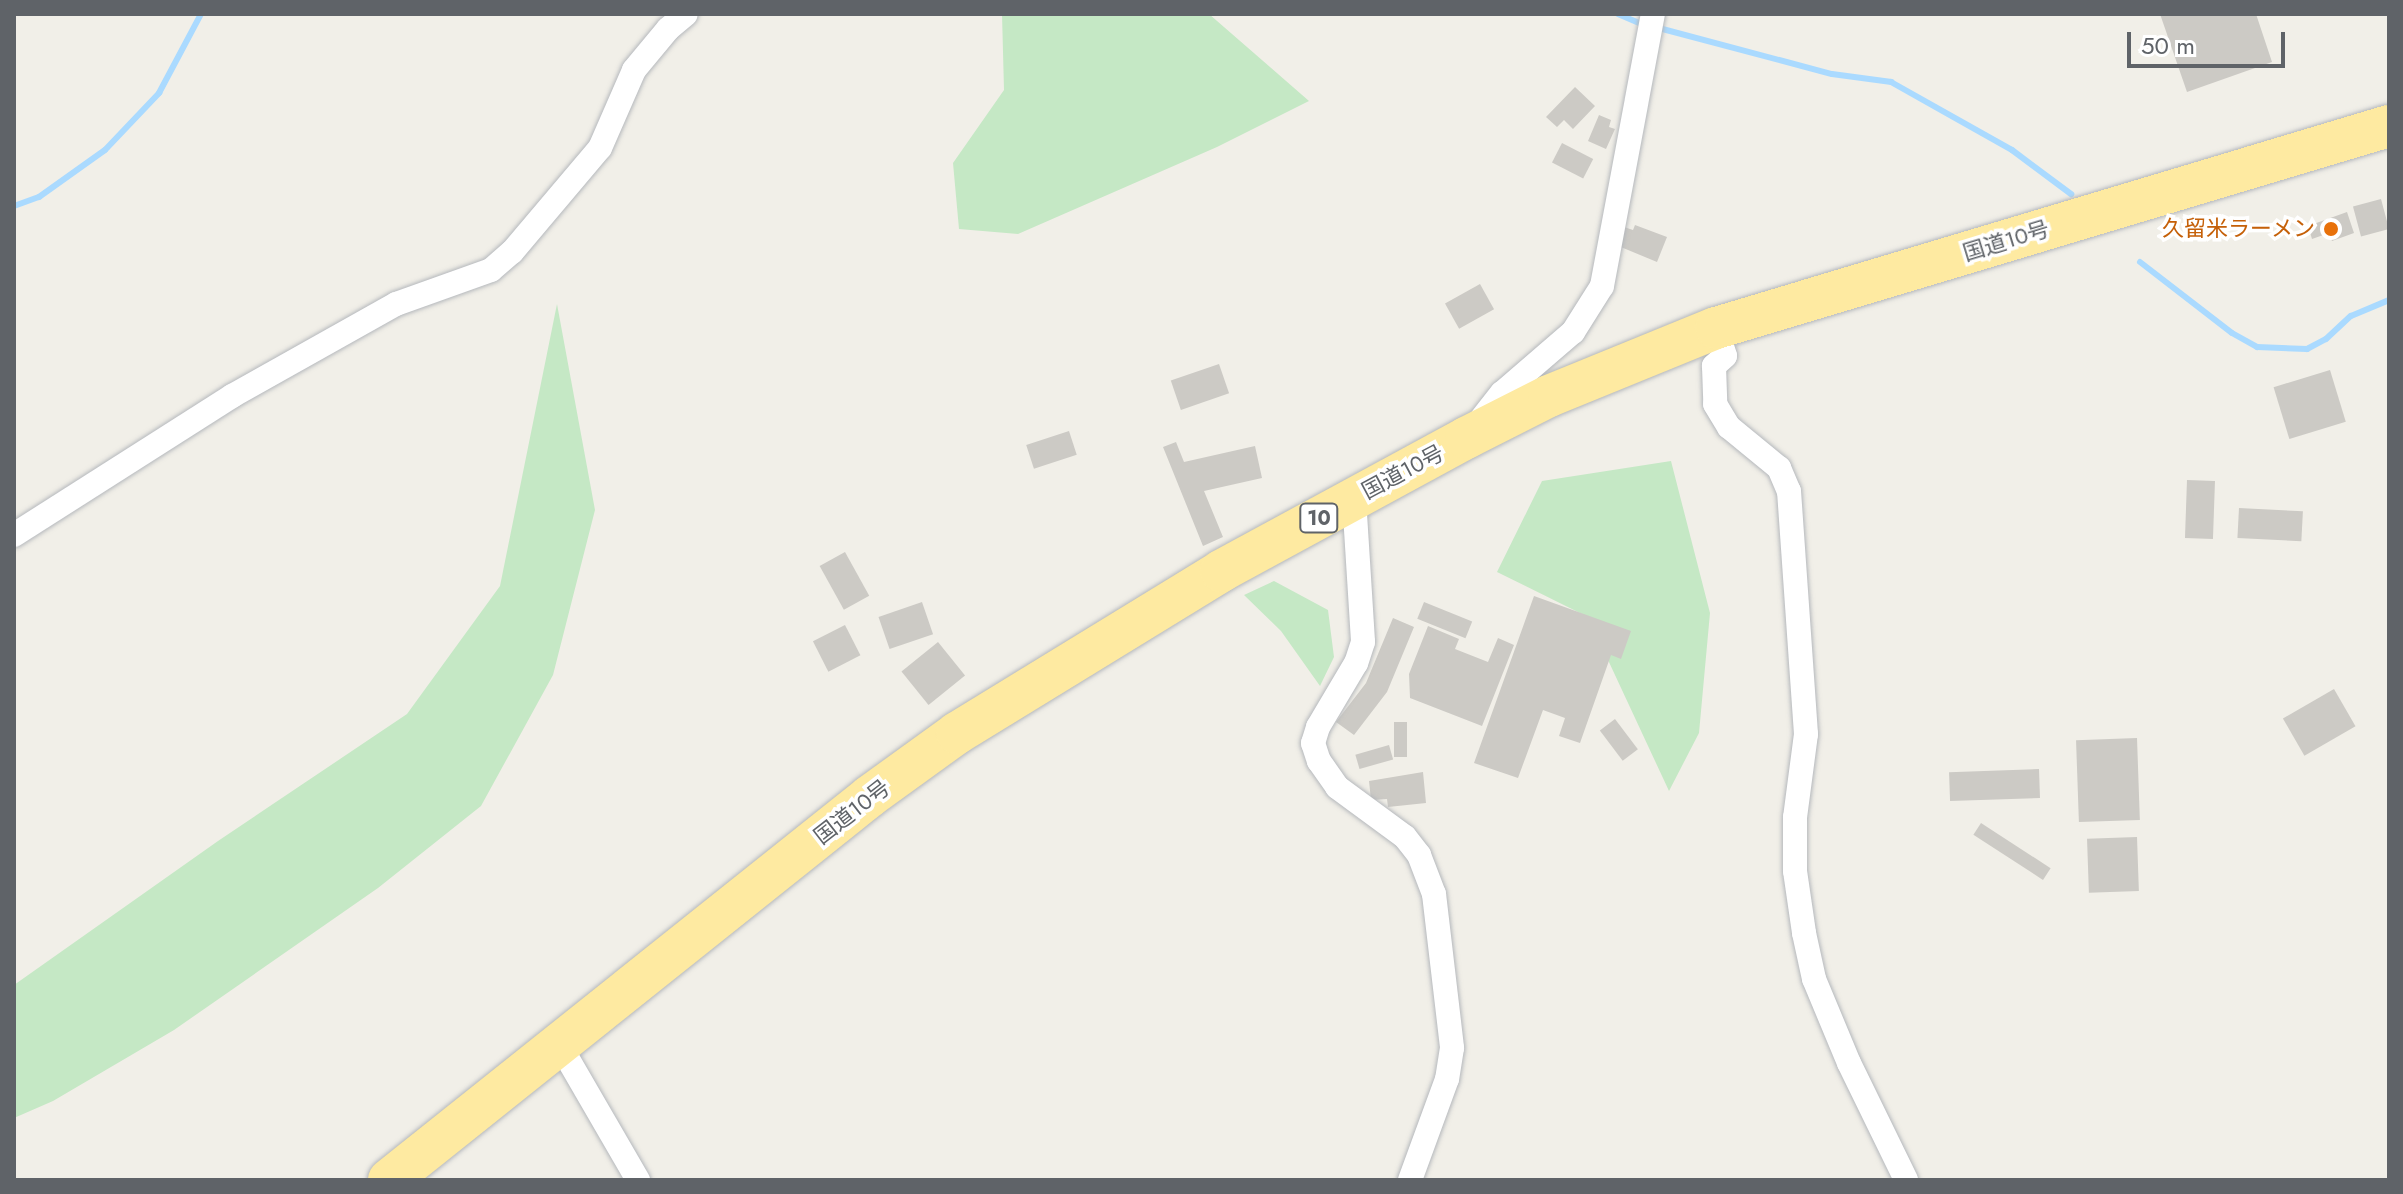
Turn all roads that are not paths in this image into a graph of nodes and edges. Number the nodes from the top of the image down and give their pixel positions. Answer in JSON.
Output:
{"nodes":[{"id":1,"x":686,"y":14,"type":"edge"},
{"id":2,"x":1653,"y":14,"type":"edge"},
{"id":3,"x":2389,"y":126,"type":"edge"},
{"id":4,"x":1716,"y":328,"type":"junction"},
{"id":5,"x":1466,"y":438,"type":"junction"},
{"id":6,"x":1354,"y":498,"type":"junction"},
{"id":7,"x":14,"y":535,"type":"edge"},
{"id":8,"x":558,"y":1042,"type":"junction"},
{"id":9,"x":389,"y":1180,"type":"edge"},
{"id":10,"x":638,"y":1180,"type":"edge"},
{"id":11,"x":1410,"y":1180,"type":"edge"},
{"id":12,"x":1906,"y":1180,"type":"edge"}],
"edges":[{"from":1,"to":7,"type":"street"},
{"from":2,"to":5,"type":"street"},
{"from":3,"to":4,"type":"highway","name":"国道10号","number":"10"},
{"from":4,"to":5,"type":"highway","name":"国道10号","number":"10"},
{"from":4,"to":12,"type":"street"},
{"from":5,"to":6,"type":"highway","name":"国道10号","number":"10"},
{"from":6,"to":8,"type":"highway","name":"国道10号","number":"10"},
{"from":6,"to":11,"type":"street"},
{"from":8,"to":9,"type":"highway","name":"国道10号","number":"10"},
{"from":8,"to":10,"type":"street"}]}
